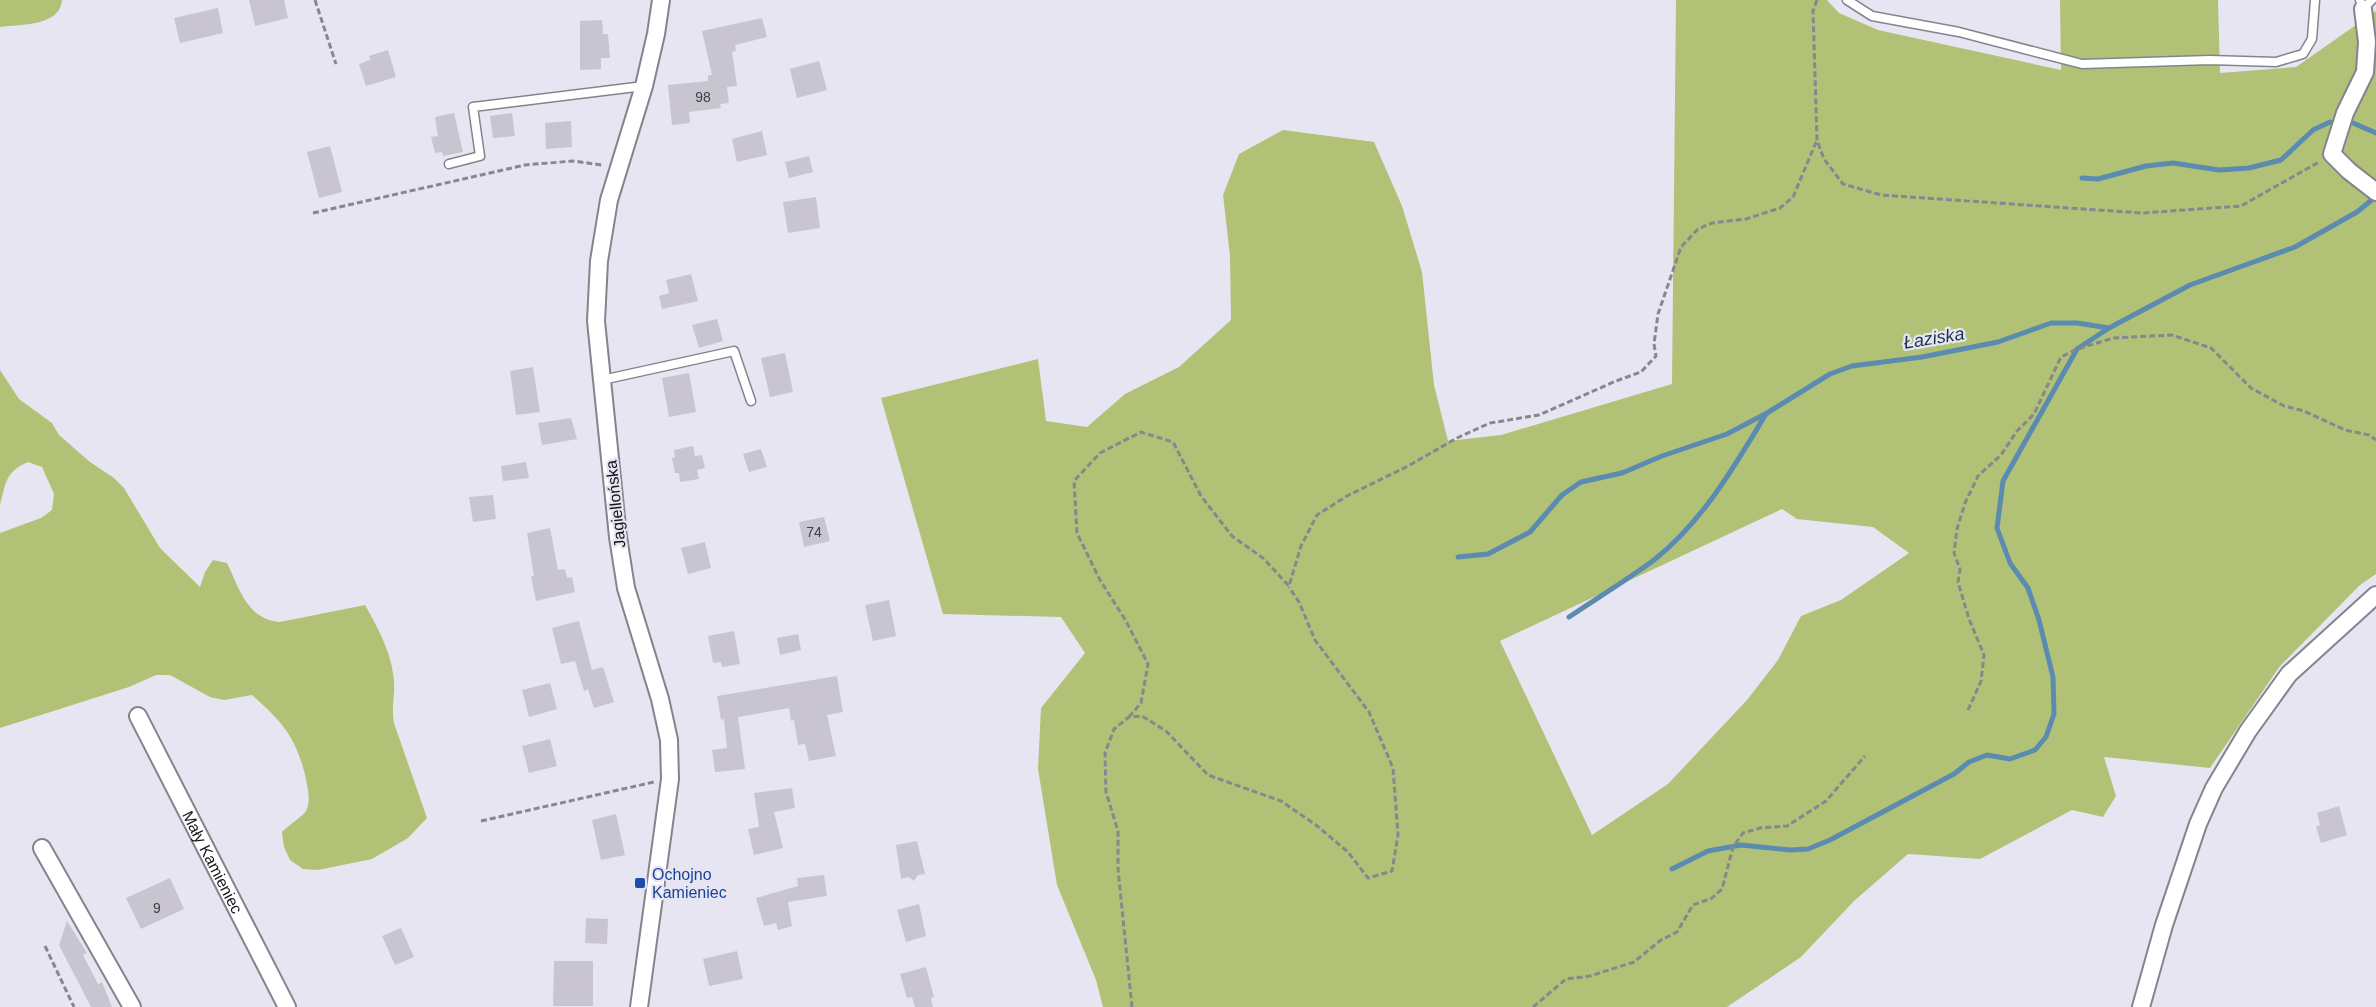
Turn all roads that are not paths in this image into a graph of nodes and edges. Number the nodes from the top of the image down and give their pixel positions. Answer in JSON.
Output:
{"nodes":[{"id":1,"x":661,"y":0,"type":"edge"},
{"id":2,"x":1847,"y":0,"type":"edge"},
{"id":3,"x":2315,"y":0,"type":"edge"},
{"id":4,"x":2365,"y":3,"type":"edge"},
{"id":5,"x":644,"y":86,"type":"junction"},
{"id":6,"x":449,"y":164,"type":"dead end"},
{"id":7,"x":2376,"y":192,"type":"edge"},
{"id":8,"x":602,"y":380,"type":"junction"},
{"id":9,"x":751,"y":401,"type":"dead end"},
{"id":10,"x":2376,"y":595,"type":"edge"},
{"id":11,"x":138,"y":716,"type":"dead end"},
{"id":12,"x":42,"y":848,"type":"dead end"},
{"id":13,"x":132,"y":1007,"type":"edge"},
{"id":14,"x":287,"y":1007,"type":"edge"},
{"id":15,"x":639,"y":1007,"type":"edge"},
{"id":16,"x":2141,"y":1007,"type":"edge"}],
"edges":[{"from":1,"to":5,"type":"street","name":"Jagiellońska"},
{"from":2,"to":3,"type":"lane"},
{"from":4,"to":7,"type":"street"},
{"from":5,"to":6,"type":"lane"},
{"from":5,"to":8,"type":"street","name":"Jagiellońska"},
{"from":8,"to":9,"type":"lane"},
{"from":8,"to":15,"type":"street","name":"Jagiellońska"},
{"from":10,"to":16,"type":"street"},
{"from":11,"to":14,"type":"street","name":"Mały Kamieniec"},
{"from":12,"to":13,"type":"street"}]}
